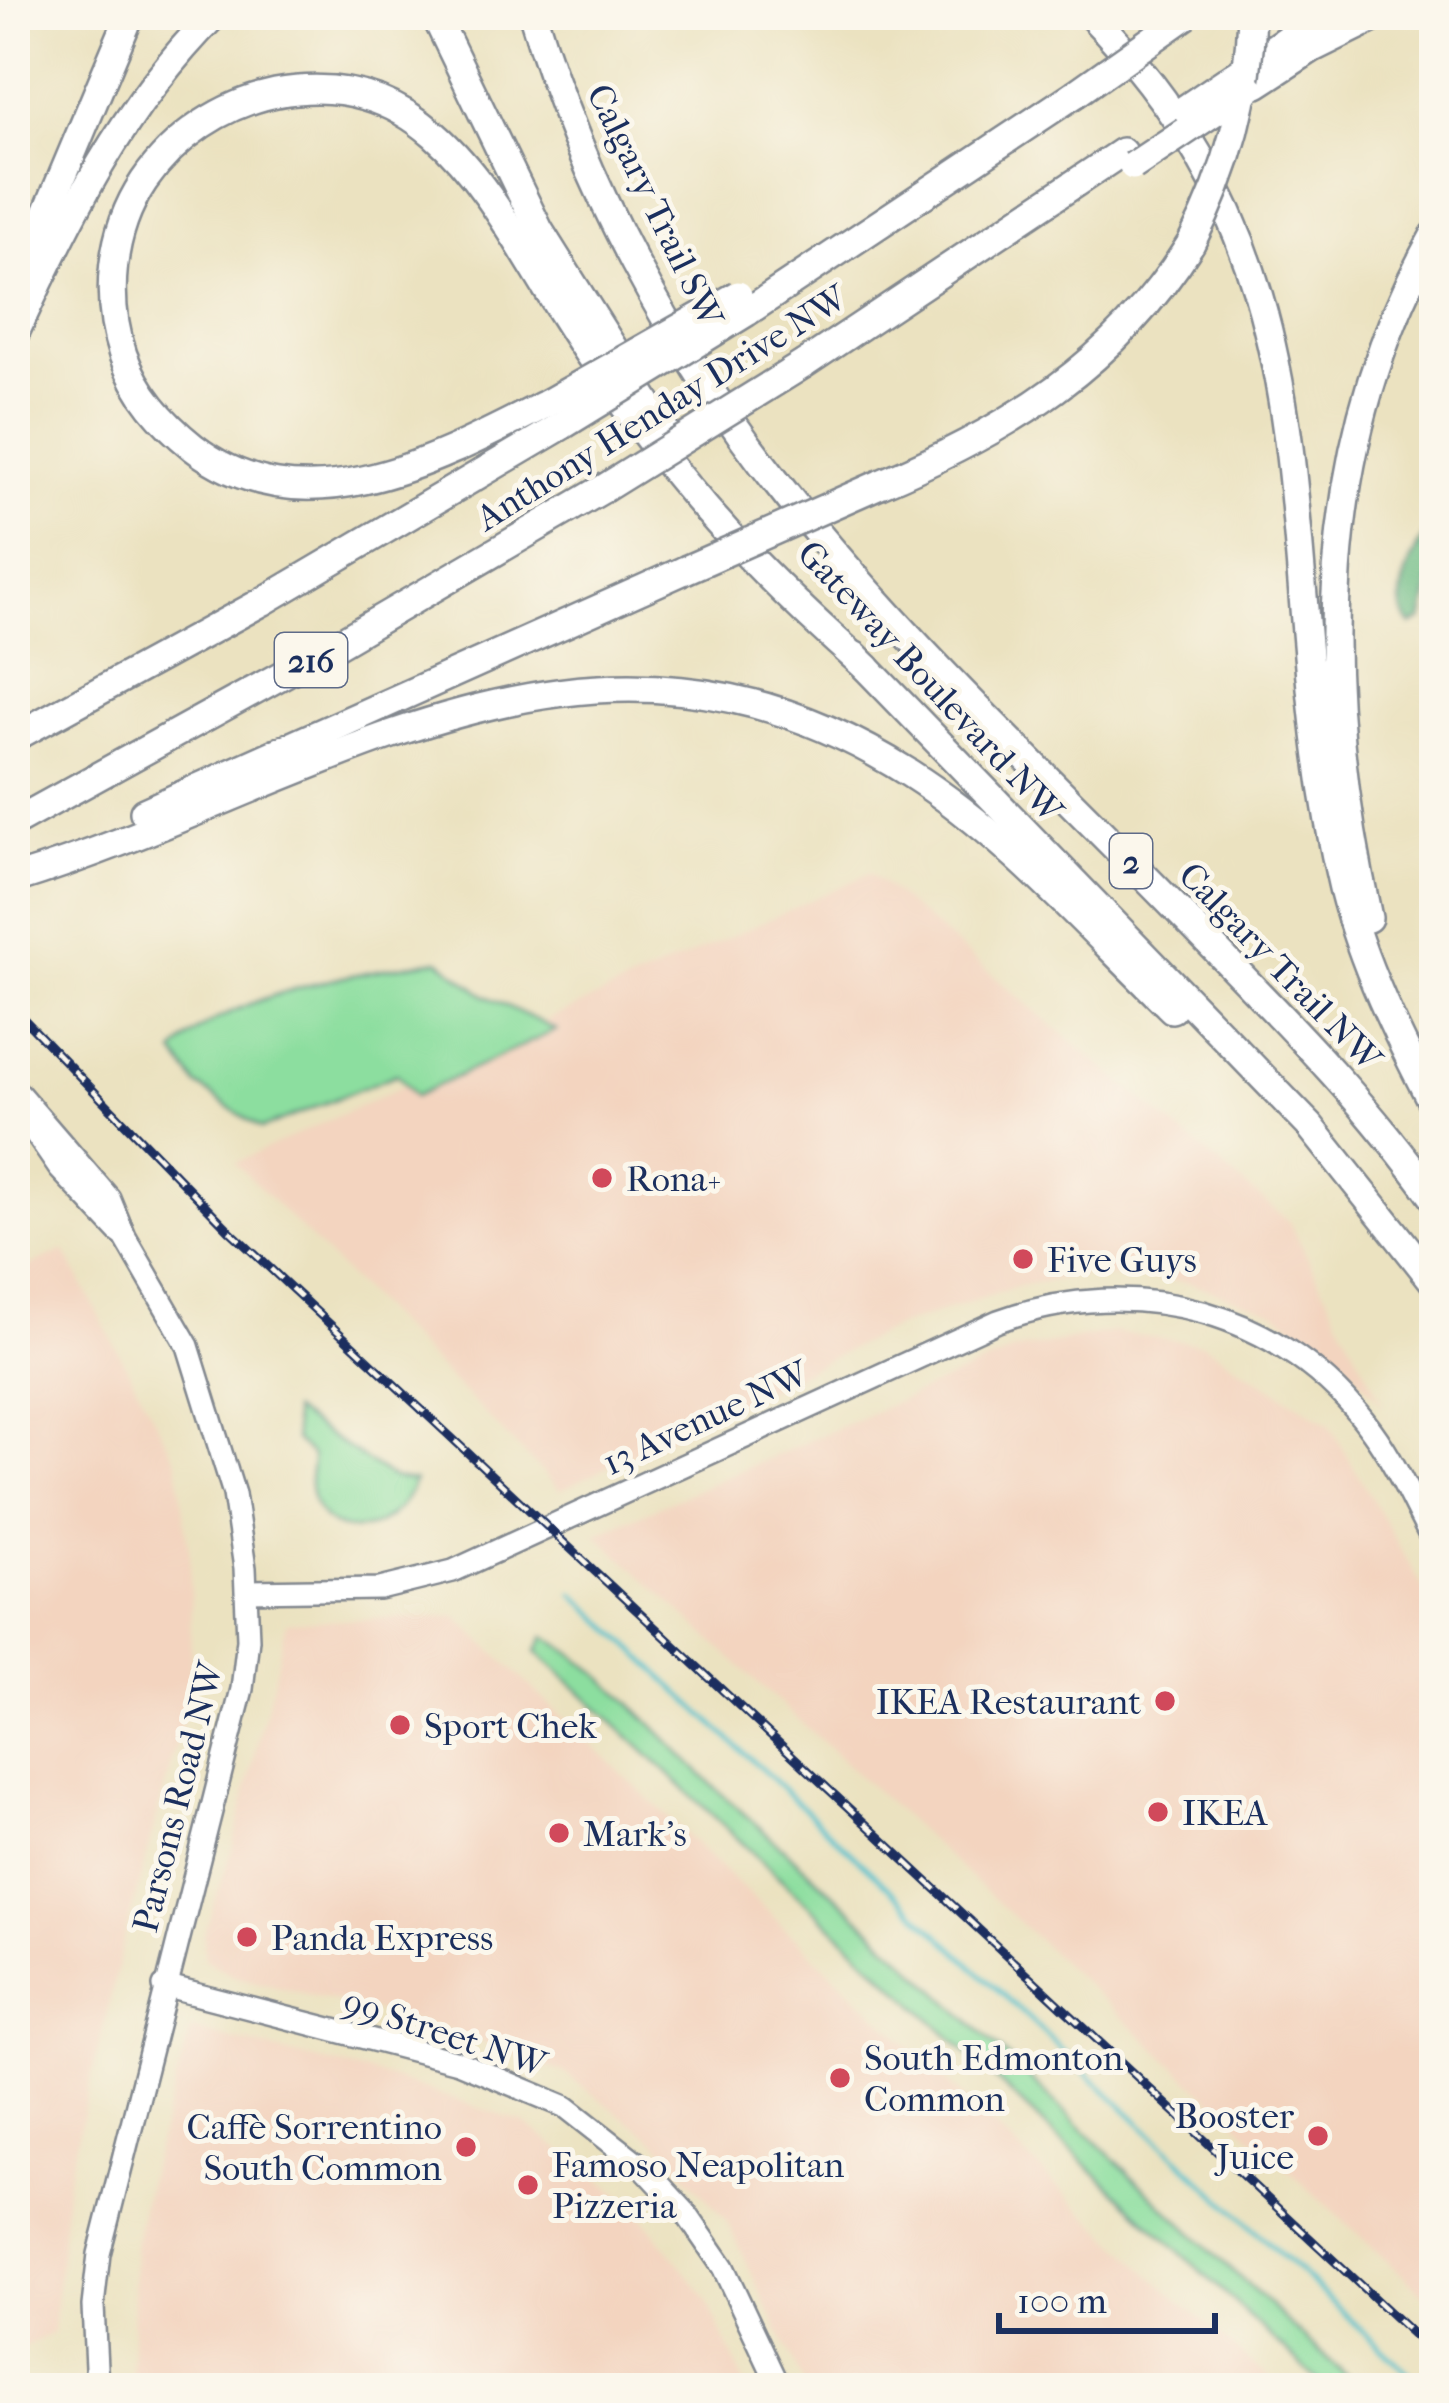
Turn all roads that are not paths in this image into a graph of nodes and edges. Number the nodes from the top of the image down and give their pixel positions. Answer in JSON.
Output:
{"nodes":[{"id":1,"x":130,"y":15,"type":"edge"},
{"id":2,"x":214,"y":15,"type":"edge"},
{"id":3,"x":435,"y":15,"type":"edge"},
{"id":4,"x":533,"y":15,"type":"edge"},
{"id":5,"x":1091,"y":15,"type":"edge"},
{"id":6,"x":1187,"y":15,"type":"edge"},
{"id":7,"x":1251,"y":15,"type":"edge"},
{"id":8,"x":1321,"y":15,"type":"edge"},
{"id":9,"x":1380,"y":15,"type":"edge"},
{"id":10,"x":1250,"y":77,"type":"junction"},
{"id":11,"x":1434,"y":236,"type":"edge"},
{"id":12,"x":15,"y":290,"type":"edge"},
{"id":13,"x":15,"y":333,"type":"edge"},
{"id":14,"x":556,"y":414,"type":"junction"},
{"id":15,"x":818,"y":532,"type":"joint"},
{"id":16,"x":867,"y":668,"type":"junction"},
{"id":17,"x":139,"y":670,"type":"junction"},
{"id":18,"x":15,"y":721,"type":"edge"},
{"id":19,"x":15,"y":737,"type":"edge"},
{"id":20,"x":15,"y":822,"type":"edge"},
{"id":21,"x":15,"y":875,"type":"edge"},
{"id":22,"x":1385,"y":1005,"type":"junction"},
{"id":23,"x":15,"y":1089,"type":"edge"},
{"id":24,"x":15,"y":1103,"type":"edge"},
{"id":25,"x":1434,"y":1106,"type":"edge"},
{"id":26,"x":1310,"y":1126,"type":"junction"},
{"id":27,"x":1434,"y":1198,"type":"edge"},
{"id":28,"x":125,"y":1237,"type":"junction"},
{"id":29,"x":1434,"y":1282,"type":"edge"},
{"id":30,"x":1434,"y":1543,"type":"edge"},
{"id":31,"x":247,"y":1591,"type":"junction"},
{"id":32,"x":164,"y":1986,"type":"junction"},
{"id":33,"x":98,"y":2388,"type":"edge"},
{"id":34,"x":781,"y":2388,"type":"edge"}],
"edges":[{"from":1,"to":12,"type":"highway"},
{"from":2,"to":13,"type":"highway"},
{"from":3,"to":16,"type":"highway","name":"Gateway Boulevard NW","number":"2"},
{"from":4,"to":15,"type":"highway","name":"Calgary Trail SW","number":"2"},
{"from":5,"to":22,"type":"highway"},
{"from":6,"to":14,"type":"highway","bridge":true},
{"from":7,"to":21,"type":"highway","bridge":true},
{"from":8,"to":10,"type":"highway","name":"Anthony Henday Drive NW","number":"216"},
{"from":9,"to":10,"type":"highway"},
{"from":10,"to":20,"type":"highway","name":"Anthony Henday Drive NW","number":"216","bridge":true},
{"from":11,"to":22,"type":"highway"},
{"from":14,"to":16,"type":"highway"},
{"from":14,"to":17,"type":"highway","name":"Anthony Henday Drive NW","number":"216"},
{"from":15,"to":27,"type":"highway","name":"Calgary Trail NW","number":"2"},
{"from":16,"to":26,"type":"highway","name":"Gateway Boulevard NW","number":"2"},
{"from":17,"to":18,"type":"highway"},
{"from":17,"to":19,"type":"highway","name":"Anthony Henday Drive NW","number":"216"},
{"from":21,"to":26,"type":"highway"},
{"from":22,"to":25,"type":"highway"},
{"from":23,"to":28,"type":"street","name":"Parsons Road NW"},
{"from":24,"to":28,"type":"street","name":"Parsons Road NW"},
{"from":26,"to":29,"type":"highway","name":"Gateway Boulevard NW","number":"2"},
{"from":28,"to":31,"type":"street","name":"Parsons Road NW"},
{"from":30,"to":31,"type":"street","name":"13 Avenue NW"},
{"from":31,"to":32,"type":"street","name":"Parsons Road NW"},
{"from":32,"to":33,"type":"street","name":"Parsons Road NW"},
{"from":32,"to":34,"type":"street","name":"99 Street NW"}]}
